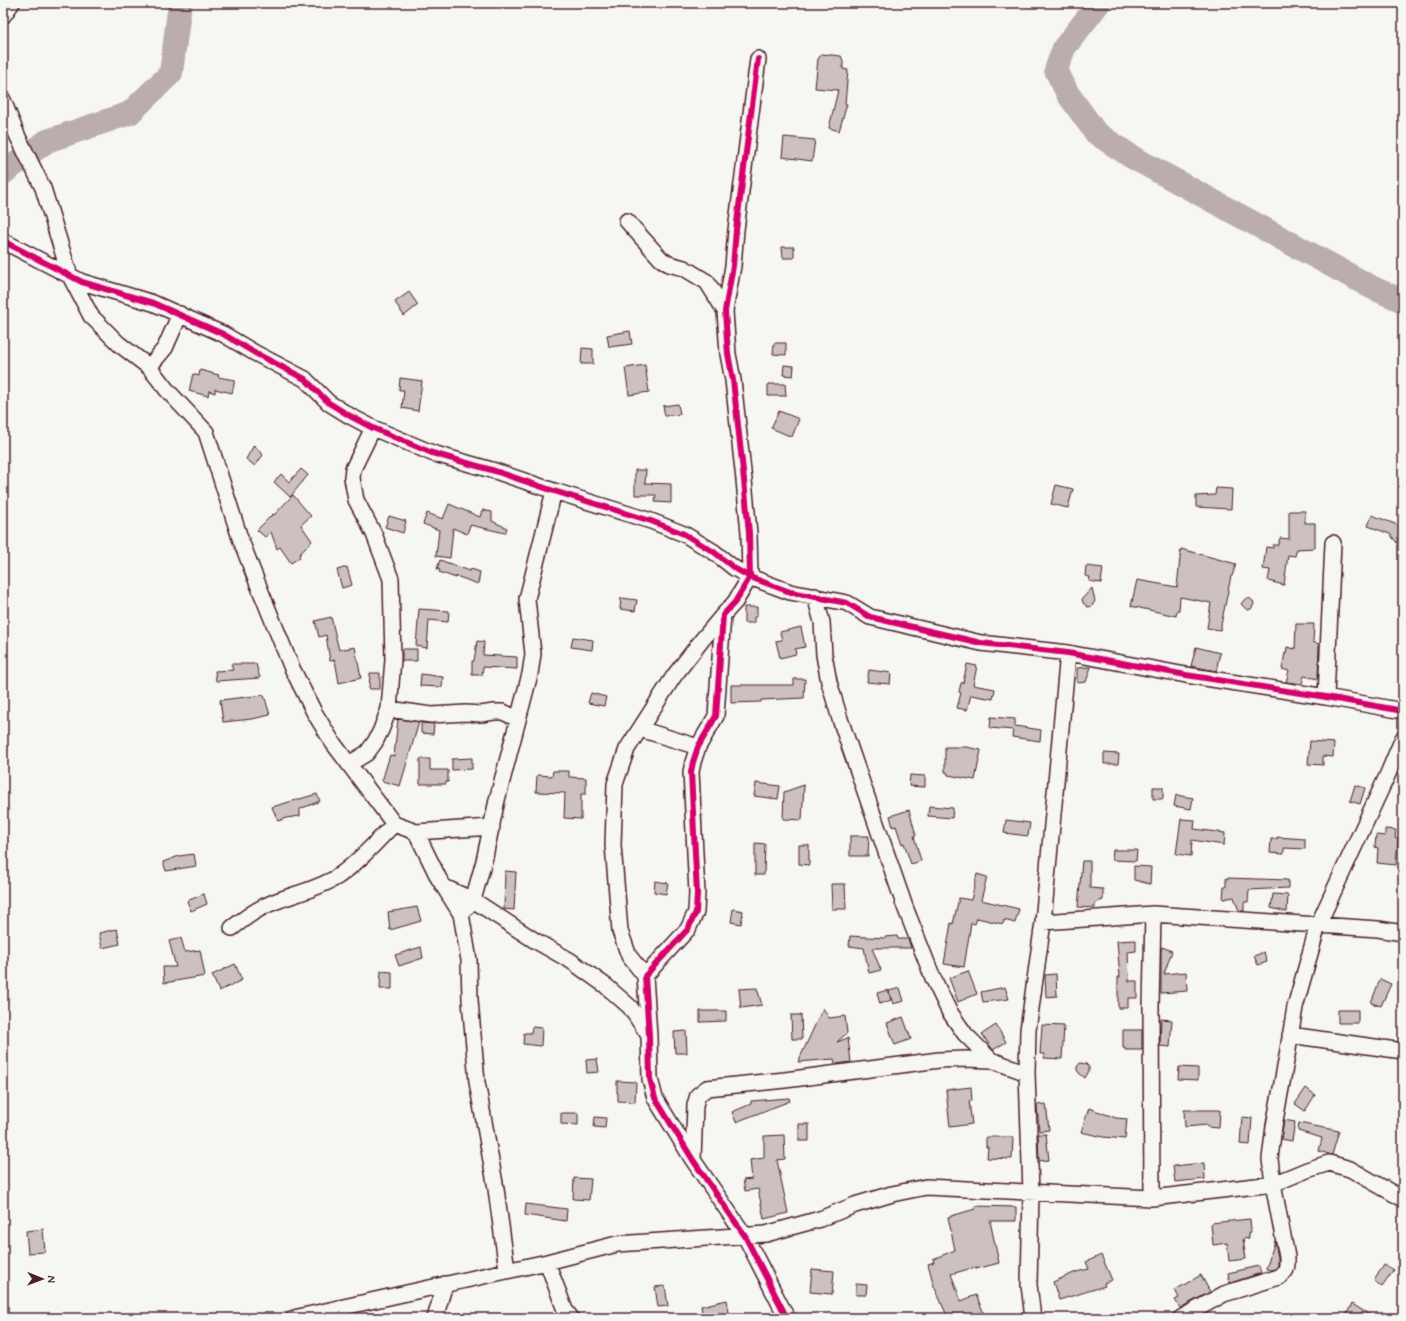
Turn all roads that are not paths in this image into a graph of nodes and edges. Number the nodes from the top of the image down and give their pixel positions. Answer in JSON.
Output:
{"nodes":[{"id":1,"x":12,"y":3,"type":"edge"},
{"id":2,"x":3,"y":16,"type":"edge"},
{"id":3,"x":758,"y":59,"type":"dead end"},
{"id":4,"x":3,"y":100,"type":"edge"},
{"id":5,"x":627,"y":221,"type":"dead end"},
{"id":6,"x":3,"y":241,"type":"edge"},
{"id":7,"x":70,"y":276,"type":"junction"},
{"id":8,"x":725,"y":311,"type":"junction"},
{"id":9,"x":180,"y":314,"type":"junction"},
{"id":10,"x":149,"y":367,"type":"junction"},
{"id":11,"x":374,"y":428,"type":"junction"},
{"id":12,"x":554,"y":491,"type":"junction"},
{"id":13,"x":1333,"y":542,"type":"dead end"},
{"id":14,"x":750,"y":577,"type":"junction"},
{"id":15,"x":815,"y":596,"type":"junction"},
{"id":16,"x":723,"y":615,"type":"junction"},
{"id":17,"x":1068,"y":653,"type":"junction"},
{"id":18,"x":1326,"y":697,"type":"junction"},
{"id":19,"x":389,"y":709,"type":"junction"},
{"id":20,"x":1403,"y":712,"type":"edge"},
{"id":21,"x":518,"y":719,"type":"junction"},
{"id":22,"x":640,"y":729,"type":"junction"},
{"id":23,"x":1403,"y":738,"type":"edge"},
{"id":24,"x":698,"y":746,"type":"junction"},
{"id":25,"x":349,"y":764,"type":"junction"},
{"id":26,"x":394,"y":824,"type":"junction"},
{"id":27,"x":492,"y":827,"type":"junction"},
{"id":28,"x":416,"y":832,"type":"junction"},
{"id":29,"x":444,"y":887,"type":"junction"},
{"id":30,"x":473,"y":900,"type":"junction"},
{"id":31,"x":461,"y":914,"type":"junction"},
{"id":32,"x":1152,"y":914,"type":"junction"},
{"id":33,"x":1043,"y":922,"type":"junction"},
{"id":34,"x":1318,"y":925,"type":"junction"},
{"id":35,"x":232,"y":928,"type":"dead end"},
{"id":36,"x":1403,"y":932,"type":"edge"},
{"id":37,"x":644,"y":976,"type":"junction"},
{"id":38,"x":649,"y":1035,"type":"junction"},
{"id":39,"x":1290,"y":1035,"type":"junction"},
{"id":40,"x":1403,"y":1051,"type":"edge"},
{"id":41,"x":991,"y":1060,"type":"junction"},
{"id":42,"x":1027,"y":1073,"type":"junction"},
{"id":43,"x":693,"y":1160,"type":"junction"},
{"id":44,"x":1273,"y":1184,"type":"junction"},
{"id":45,"x":1031,"y":1193,"type":"junction"},
{"id":46,"x":1152,"y":1198,"type":"junction"},
{"id":47,"x":1403,"y":1199,"type":"edge"},
{"id":48,"x":745,"y":1236,"type":"junction"},
{"id":49,"x":547,"y":1262,"type":"junction"},
{"id":50,"x":507,"y":1270,"type":"junction"},
{"id":51,"x":445,"y":1284,"type":"junction"},
{"id":52,"x":294,"y":1318,"type":"edge"},
{"id":53,"x":435,"y":1318,"type":"edge"},
{"id":54,"x":571,"y":1318,"type":"edge"},
{"id":55,"x":787,"y":1318,"type":"edge"},
{"id":56,"x":1033,"y":1318,"type":"edge"},
{"id":57,"x":1181,"y":1318,"type":"edge"}],
"edges":[{"from":1,"to":2,"type":"street"},
{"from":3,"to":8,"type":"street"},
{"from":4,"to":7,"type":"street"},
{"from":5,"to":8,"type":"street"},
{"from":6,"to":7,"type":"street"},
{"from":7,"to":9,"type":"street"},
{"from":7,"to":10,"type":"street"},
{"from":8,"to":14,"type":"street"},
{"from":9,"to":10,"type":"street"},
{"from":9,"to":11,"type":"street"},
{"from":10,"to":25,"type":"street"},
{"from":11,"to":12,"type":"street"},
{"from":11,"to":19,"type":"street"},
{"from":12,"to":14,"type":"street"},
{"from":12,"to":21,"type":"street"},
{"from":13,"to":18,"type":"street"},
{"from":14,"to":15,"type":"street"},
{"from":14,"to":16,"type":"street"},
{"from":15,"to":17,"type":"street"},
{"from":15,"to":41,"type":"street"},
{"from":16,"to":22,"type":"street"},
{"from":16,"to":24,"type":"street"},
{"from":17,"to":18,"type":"street"},
{"from":17,"to":33,"type":"street"},
{"from":18,"to":20,"type":"street"},
{"from":19,"to":21,"type":"street"},
{"from":19,"to":25,"type":"street"},
{"from":21,"to":27,"type":"street"},
{"from":22,"to":24,"type":"street"},
{"from":22,"to":37,"type":"street"},
{"from":23,"to":34,"type":"street"},
{"from":24,"to":37,"type":"street"},
{"from":25,"to":26,"type":"street"},
{"from":26,"to":28,"type":"street"},
{"from":26,"to":35,"type":"street"},
{"from":27,"to":28,"type":"street"},
{"from":27,"to":30,"type":"street"},
{"from":28,"to":29,"type":"street"},
{"from":29,"to":30,"type":"street"},
{"from":29,"to":31,"type":"street"},
{"from":30,"to":31,"type":"street"},
{"from":30,"to":38,"type":"street"},
{"from":31,"to":50,"type":"street"},
{"from":32,"to":33,"type":"street"},
{"from":32,"to":34,"type":"street"},
{"from":32,"to":46,"type":"street"},
{"from":33,"to":42,"type":"street"},
{"from":34,"to":36,"type":"street"},
{"from":34,"to":39,"type":"street"},
{"from":37,"to":38,"type":"street"},
{"from":38,"to":43,"type":"street"},
{"from":39,"to":40,"type":"street"},
{"from":39,"to":44,"type":"street"},
{"from":41,"to":42,"type":"street"},
{"from":41,"to":43,"type":"street"},
{"from":42,"to":45,"type":"street"},
{"from":43,"to":48,"type":"street"},
{"from":44,"to":46,"type":"street"},
{"from":44,"to":47,"type":"street"},
{"from":44,"to":57,"type":"street"},
{"from":45,"to":46,"type":"street"},
{"from":45,"to":48,"type":"street"},
{"from":45,"to":56,"type":"street"},
{"from":48,"to":49,"type":"street"},
{"from":48,"to":55,"type":"street"},
{"from":49,"to":50,"type":"street"},
{"from":49,"to":54,"type":"street"},
{"from":50,"to":51,"type":"street"},
{"from":51,"to":52,"type":"street"},
{"from":51,"to":53,"type":"street"}]}
